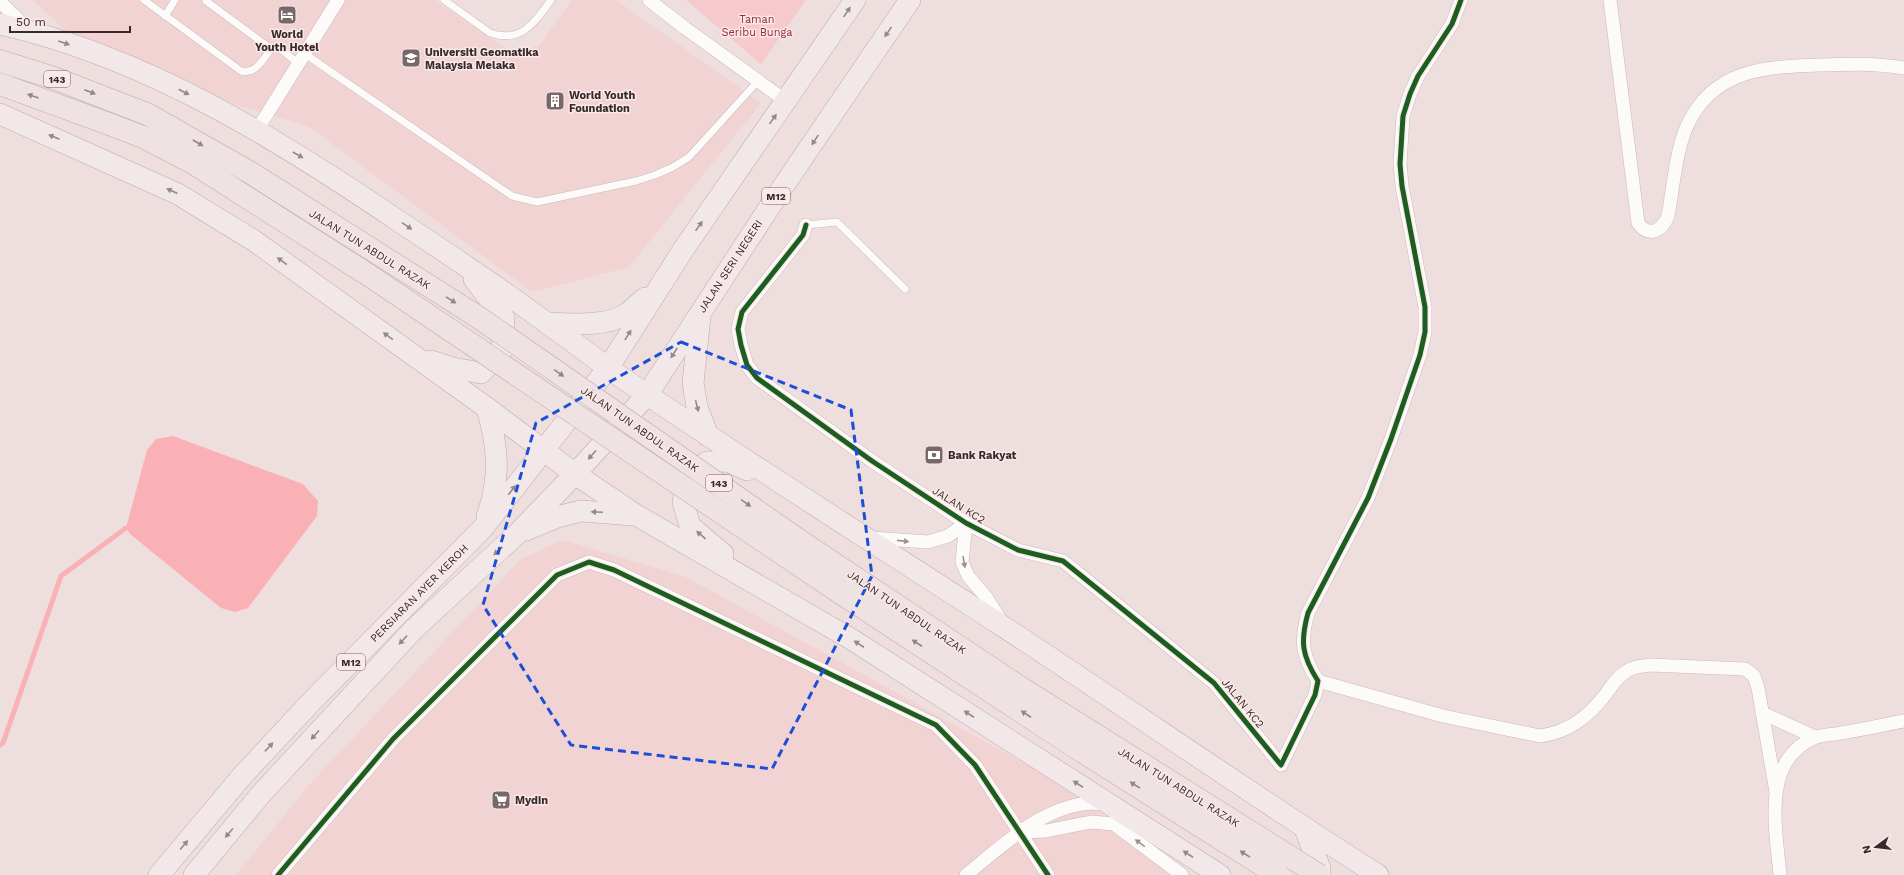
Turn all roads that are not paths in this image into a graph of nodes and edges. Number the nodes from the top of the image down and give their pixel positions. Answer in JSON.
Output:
{"nodes":[{"id":1,"x":144,"y":0,"type":"edge"},
{"id":2,"x":175,"y":0,"type":"edge"},
{"id":3,"x":338,"y":0,"type":"edge"},
{"id":4,"x":444,"y":0,"type":"edge"},
{"id":5,"x":551,"y":0,"type":"edge"},
{"id":6,"x":649,"y":0,"type":"edge"},
{"id":7,"x":855,"y":0,"type":"edge"},
{"id":8,"x":910,"y":0,"type":"edge"},
{"id":9,"x":1461,"y":0,"type":"edge"},
{"id":10,"x":1610,"y":0,"type":"edge"},
{"id":11,"x":206,"y":1,"type":"dead end"},
{"id":12,"x":0,"y":2,"type":"edge"},
{"id":13,"x":165,"y":16,"type":"junction"},
{"id":14,"x":0,"y":24,"type":"edge"},
{"id":15,"x":31,"y":31,"type":"junction"},
{"id":16,"x":271,"y":49,"type":"junction"},
{"id":17,"x":302,"y":59,"type":"junction"},
{"id":18,"x":0,"y":61,"type":"edge"},
{"id":19,"x":1904,"y":68,"type":"edge"},
{"id":20,"x":759,"y":80,"type":"junction"},
{"id":21,"x":0,"y":84,"type":"edge"},
{"id":22,"x":786,"y":100,"type":"junction"},
{"id":23,"x":0,"y":114,"type":"edge"},
{"id":24,"x":257,"y":130,"type":"junction"},
{"id":25,"x":806,"y":225,"type":"joint"},
{"id":26,"x":462,"y":263,"type":"junction"},
{"id":27,"x":657,"y":288,"type":"junction"},
{"id":28,"x":905,"y":289,"type":"dead end"},
{"id":29,"x":701,"y":311,"type":"junction"},
{"id":30,"x":547,"y":323,"type":"junction"},
{"id":31,"x":413,"y":355,"type":"junction"},
{"id":32,"x":608,"y":368,"type":"junction"},
{"id":33,"x":647,"y":395,"type":"junction"},
{"id":34,"x":488,"y":408,"type":"junction"},
{"id":35,"x":708,"y":436,"type":"junction"},
{"id":36,"x":544,"y":449,"type":"junction"},
{"id":37,"x":575,"y":474,"type":"junction"},
{"id":38,"x":805,"y":499,"type":"junction"},
{"id":39,"x":636,"y":515,"type":"junction"},
{"id":40,"x":966,"y":523,"type":"junction"},
{"id":41,"x":483,"y":528,"type":"junction"},
{"id":42,"x":518,"y":533,"type":"junction"},
{"id":43,"x":865,"y":538,"type":"junction"},
{"id":44,"x":763,"y":588,"type":"junction"},
{"id":45,"x":1006,"y":629,"type":"junction"},
{"id":46,"x":1318,"y":681,"type":"junction"},
{"id":47,"x":1762,"y":713,"type":"junction"},
{"id":48,"x":1904,"y":721,"type":"edge"},
{"id":49,"x":1815,"y":737,"type":"junction"},
{"id":50,"x":1776,"y":792,"type":"junction"},
{"id":51,"x":1113,"y":806,"type":"junction"},
{"id":52,"x":1305,"y":829,"type":"junction"},
{"id":53,"x":1020,"y":832,"type":"junction"},
{"id":54,"x":159,"y":875,"type":"edge"},
{"id":55,"x":194,"y":875,"type":"edge"},
{"id":56,"x":278,"y":875,"type":"edge"},
{"id":57,"x":966,"y":875,"type":"edge"},
{"id":58,"x":1048,"y":875,"type":"edge"},
{"id":59,"x":1182,"y":875,"type":"edge"},
{"id":60,"x":1220,"y":875,"type":"edge"},
{"id":61,"x":1278,"y":875,"type":"edge"},
{"id":62,"x":1319,"y":875,"type":"edge"},
{"id":63,"x":1378,"y":875,"type":"edge"},
{"id":64,"x":1780,"y":875,"type":"edge"}],
"edges":[{"from":1,"to":13,"type":"lane"},
{"from":2,"to":13,"type":"lane"},
{"from":3,"to":17,"type":"street"},
{"from":4,"to":5,"type":"lane"},
{"from":6,"to":20,"type":"street"},
{"from":22,"to":7,"type":"main road","number":"M12","one_way":true},
{"from":8,"to":29,"type":"main road","name":"JALAN SERI NEGERI","number":"M12","one_way":true},
{"from":9,"to":46,"type":"street"},
{"from":10,"to":19,"type":"street"},
{"from":11,"to":16,"type":"lane"},
{"from":12,"to":15,"type":"street"},
{"from":13,"to":16,"type":"lane"},
{"from":14,"to":15,"type":"main road"},
{"from":15,"to":24,"type":"main road","one_way":true},
{"from":16,"to":17,"type":"lane"},
{"from":17,"to":20,"type":"lane"},
{"from":17,"to":24,"type":"street"},
{"from":18,"to":62,"type":"highway","name":"JALAN TUN ABDUL RAZAK","number":"143","one_way":true,"bridge":true},
{"from":20,"to":22,"type":"street"},
{"from":61,"to":21,"type":"highway","name":"JALAN TUN ABDUL RAZAK","number":"143","one_way":true,"bridge":true},
{"from":27,"to":22,"type":"main road","number":"M12","one_way":true},
{"from":31,"to":23,"type":"main road","one_way":true},
{"from":24,"to":26,"type":"main road","one_way":true},
{"from":25,"to":28,"type":"lane"},
{"from":25,"to":40,"type":"street","name":"JALAN KC2"},
{"from":26,"to":30,"type":"main road"},
{"from":26,"to":31,"type":"main road"},
{"from":27,"to":30,"type":"main road"},
{"from":32,"to":27,"type":"main road","number":"M12","one_way":true},
{"from":29,"to":33,"type":"main road","name":"JALAN SERI NEGERI","number":"M12","one_way":true},
{"from":29,"to":35,"type":"main road","one_way":true},
{"from":30,"to":32,"type":"main road"},
{"from":31,"to":34,"type":"main road"},
{"from":32,"to":33,"type":"main road"},
{"from":32,"to":36,"type":"main road","number":"M12"},
{"from":33,"to":35,"type":"main road"},
{"from":33,"to":37,"type":"main road","number":"M12","one_way":true},
{"from":34,"to":36,"type":"main road"},
{"from":34,"to":41,"type":"main road"},
{"from":35,"to":38,"type":"main road"},
{"from":36,"to":37,"type":"main road"},
{"from":41,"to":36,"type":"main road","name":"PERSIARAN AYER KEROH","number":"M12","one_way":true},
{"from":37,"to":39,"type":"main road"},
{"from":37,"to":42,"type":"main road","name":"PERSIARAN AYER KEROH","number":"M12"},
{"from":38,"to":43,"type":"main road"},
{"from":44,"to":38,"type":"main road","one_way":true},
{"from":39,"to":42,"type":"main road","one_way":true},
{"from":39,"to":44,"type":"main road"},
{"from":43,"to":40,"type":"street","one_way":true},
{"from":40,"to":45,"type":"street","one_way":true},
{"from":40,"to":46,"type":"street","name":"JALAN KC2"},
{"from":54,"to":41,"type":"main road","name":"PERSIARAN AYER KEROH","number":"M12","one_way":true},
{"from":42,"to":55,"type":"main road","name":"PERSIARAN AYER KEROH","number":"M12","one_way":true},
{"from":43,"to":45,"type":"main road"},
{"from":51,"to":44,"type":"main road","one_way":true},
{"from":45,"to":52,"type":"main road"},
{"from":46,"to":47,"type":"street"},
{"from":47,"to":49,"type":"street"},
{"from":47,"to":50,"type":"street"},
{"from":48,"to":49,"type":"street"},
{"from":49,"to":50,"type":"street"},
{"from":50,"to":64,"type":"street"},
{"from":51,"to":53,"type":"street"},
{"from":60,"to":51,"type":"main road","one_way":true},
{"from":52,"to":62,"type":"main road"},
{"from":52,"to":63,"type":"main road"},
{"from":53,"to":56,"type":"street"},
{"from":53,"to":57,"type":"street"},
{"from":53,"to":58,"type":"street"},
{"from":59,"to":53,"type":"street","one_way":true}]}
